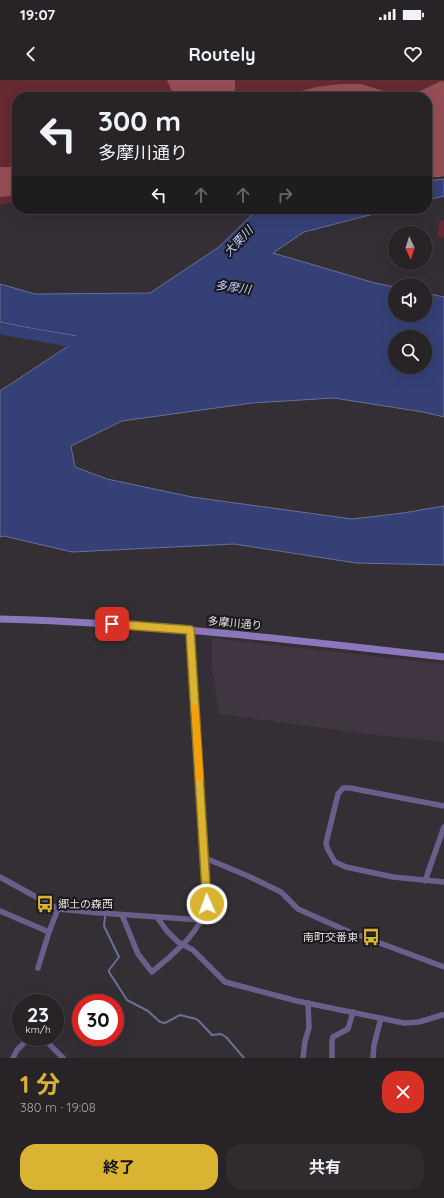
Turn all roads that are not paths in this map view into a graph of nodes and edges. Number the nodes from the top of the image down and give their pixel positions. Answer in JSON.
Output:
{"nodes":[{"id":1,"x":0,"y":618,"type":"edge"},
{"id":2,"x":190,"y":630,"type":"junction"},
{"id":3,"x":444,"y":656,"type":"edge"},
{"id":4,"x":444,"y":806,"type":"edge"},
{"id":5,"x":444,"y":827,"type":"edge"},
{"id":6,"x":205,"y":858,"type":"junction"},
{"id":7,"x":0,"y":877,"type":"edge"},
{"id":8,"x":425,"y":881,"type":"junction"},
{"id":9,"x":444,"y":882,"type":"edge"},
{"id":10,"x":58,"y":909,"type":"junction"},
{"id":11,"x":0,"y":911,"type":"edge"},
{"id":12,"x":122,"y":915,"type":"junction"},
{"id":13,"x":157,"y":917,"type":"junction"},
{"id":14,"x":202,"y":920,"type":"junction"},
{"id":15,"x":49,"y":932,"type":"junction"},
{"id":16,"x":182,"y":944,"type":"junction"},
{"id":17,"x":444,"y":967,"type":"edge"},
{"id":18,"x":38,"y":968,"type":"dead end"},
{"id":19,"x":308,"y":1003,"type":"junction"},
{"id":20,"x":353,"y":1012,"type":"junction"},
{"id":21,"x":444,"y":1015,"type":"edge"},
{"id":22,"x":381,"y":1018,"type":"junction"},
{"id":23,"x":21,"y":1046,"type":"edge"},
{"id":24,"x":51,"y":1046,"type":"edge"},
{"id":25,"x":13,"y":1058,"type":"edge"},
{"id":26,"x":63,"y":1058,"type":"edge"},
{"id":27,"x":302,"y":1058,"type":"edge"},
{"id":28,"x":332,"y":1058,"type":"edge"},
{"id":29,"x":373,"y":1058,"type":"edge"}],
"edges":[{"from":1,"to":2,"type":"street","name":"多摩川通り"},
{"from":2,"to":3,"type":"street","name":"多摩川通り"},
{"from":2,"to":6,"type":"street"},
{"from":4,"to":8,"type":"street"},
{"from":5,"to":8,"type":"street"},
{"from":6,"to":14,"type":"street"},
{"from":6,"to":17,"type":"street"},
{"from":7,"to":10,"type":"street"},
{"from":8,"to":9,"type":"street"},
{"from":10,"to":12,"type":"street"},
{"from":10,"to":15,"type":"street"},
{"from":11,"to":15,"type":"street"},
{"from":12,"to":13,"type":"street"},
{"from":12,"to":16,"type":"street"},
{"from":13,"to":14,"type":"street"},
{"from":13,"to":16,"type":"street"},
{"from":14,"to":16,"type":"street"},
{"from":15,"to":18,"type":"street"},
{"from":16,"to":19,"type":"street"},
{"from":19,"to":20,"type":"street"},
{"from":19,"to":27,"type":"street"},
{"from":20,"to":22,"type":"street"},
{"from":20,"to":28,"type":"street"},
{"from":21,"to":22,"type":"street"},
{"from":22,"to":29,"type":"street"},
{"from":23,"to":25,"type":"street"},
{"from":24,"to":26,"type":"street"}]}
